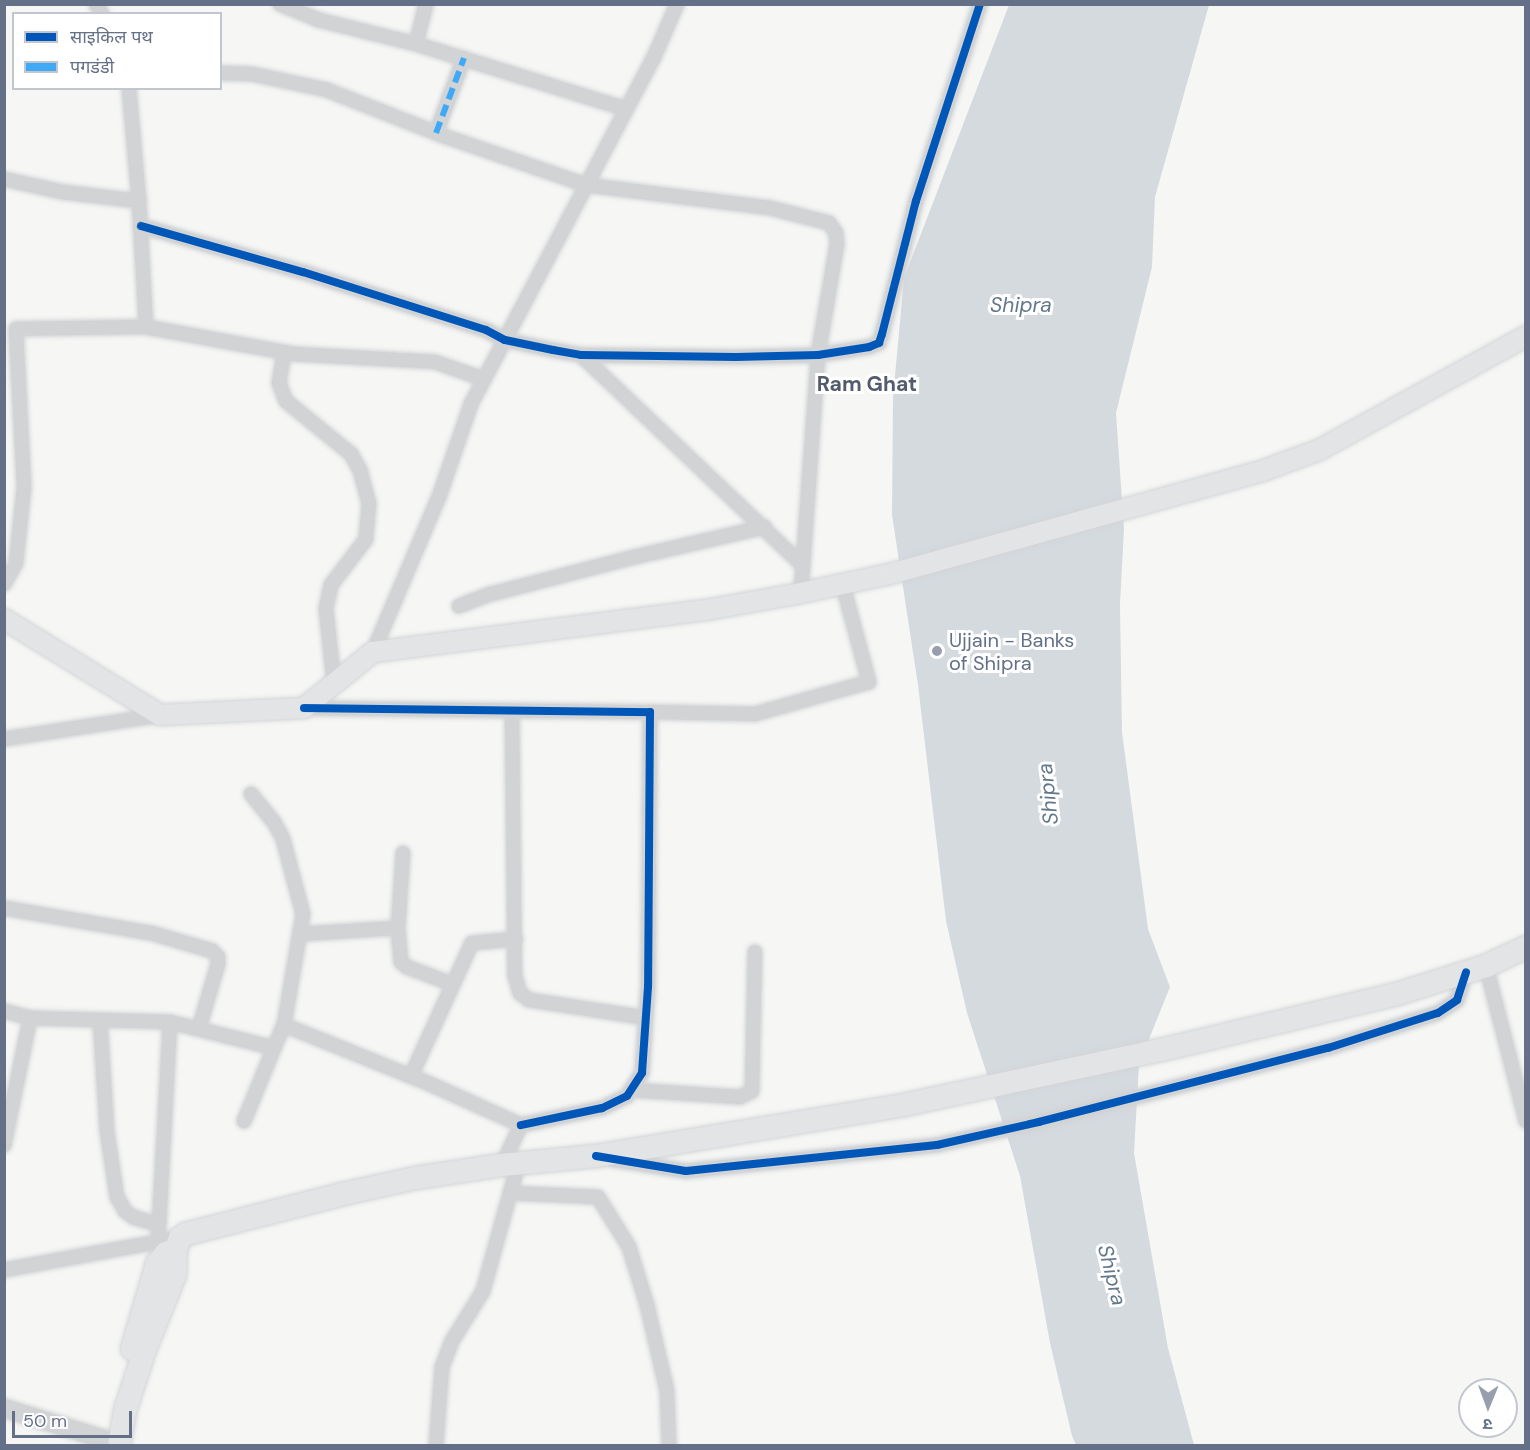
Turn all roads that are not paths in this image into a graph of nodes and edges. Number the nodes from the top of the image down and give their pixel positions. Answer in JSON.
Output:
{"nodes":[{"id":1,"x":280,"y":4,"type":"edge"},
{"id":2,"x":426,"y":4,"type":"edge"},
{"id":3,"x":677,"y":4,"type":"edge"},
{"id":4,"x":980,"y":4,"type":"edge"},
{"id":5,"x":416,"y":44,"type":"junction"},
{"id":6,"x":464,"y":58,"type":"junction"},
{"id":7,"x":222,"y":74,"type":"edge"},
{"id":8,"x":129,"y":90,"type":"edge"},
{"id":9,"x":626,"y":109,"type":"junction"},
{"id":10,"x":436,"y":133,"type":"junction"},
{"id":11,"x":4,"y":179,"type":"edge"},
{"id":12,"x":586,"y":185,"type":"junction"},
{"id":13,"x":139,"y":201,"type":"junction"},
{"id":14,"x":141,"y":226,"type":"junction"},
{"id":15,"x":146,"y":327,"type":"junction"},
{"id":16,"x":10,"y":329,"type":"edge"},
{"id":17,"x":1526,"y":336,"type":"edge"},
{"id":18,"x":505,"y":340,"type":"junction"},
{"id":19,"x":284,"y":352,"type":"junction"},
{"id":20,"x":581,"y":355,"type":"junction"},
{"id":21,"x":818,"y":355,"type":"junction"},
{"id":22,"x":484,"y":379,"type":"junction"},
{"id":23,"x":764,"y":528,"type":"junction"},
{"id":24,"x":803,"y":566,"type":"junction"},
{"id":25,"x":842,"y":582,"type":"junction"},
{"id":26,"x":4,"y":584,"type":"edge"},
{"id":27,"x":801,"y":593,"type":"junction"},
{"id":28,"x":459,"y":606,"type":"dead end"},
{"id":29,"x":4,"y":619,"type":"edge"},
{"id":30,"x":373,"y":652,"type":"junction"},
{"id":31,"x":334,"y":684,"type":"junction"},
{"id":32,"x":304,"y":708,"type":"junction"},
{"id":33,"x":512,"y":711,"type":"junction"},
{"id":34,"x":650,"y":712,"type":"junction"},
{"id":35,"x":160,"y":715,"type":"junction"},
{"id":36,"x":4,"y":740,"type":"edge"},
{"id":37,"x":251,"y":794,"type":"dead end"},
{"id":38,"x":403,"y":853,"type":"dead end"},
{"id":39,"x":4,"y":908,"type":"edge"},
{"id":40,"x":398,"y":928,"type":"junction"},
{"id":41,"x":300,"y":934,"type":"junction"},
{"id":42,"x":516,"y":939,"type":"junction"},
{"id":43,"x":1526,"y":947,"type":"edge"},
{"id":44,"x":754,"y":952,"type":"dead end"},
{"id":45,"x":1476,"y":969,"type":"junction"},
{"id":46,"x":452,"y":984,"type":"junction"},
{"id":47,"x":4,"y":1011,"type":"edge"},
{"id":48,"x":30,"y":1018,"type":"junction"},
{"id":49,"x":646,"y":1018,"type":"junction"},
{"id":50,"x":100,"y":1020,"type":"junction"},
{"id":51,"x":170,"y":1022,"type":"junction"},
{"id":52,"x":284,"y":1024,"type":"junction"},
{"id":53,"x":199,"y":1028,"type":"junction"},
{"id":54,"x":274,"y":1048,"type":"junction"},
{"id":55,"x":411,"y":1076,"type":"junction"},
{"id":56,"x":631,"y":1090,"type":"junction"},
{"id":57,"x":244,"y":1121,"type":"dead end"},
{"id":58,"x":1526,"y":1121,"type":"edge"},
{"id":59,"x":521,"y":1125,"type":"junction"},
{"id":60,"x":4,"y":1145,"type":"edge"},
{"id":61,"x":596,"y":1156,"type":"junction"},
{"id":62,"x":510,"y":1165,"type":"junction"},
{"id":63,"x":510,"y":1193,"type":"junction"},
{"id":64,"x":159,"y":1225,"type":"junction"},
{"id":65,"x":171,"y":1243,"type":"junction"},
{"id":66,"x":4,"y":1270,"type":"edge"},
{"id":67,"x":4,"y":1408,"type":"edge"},
{"id":68,"x":114,"y":1444,"type":"edge"},
{"id":69,"x":436,"y":1446,"type":"edge"},
{"id":70,"x":669,"y":1446,"type":"edge"}],
"edges":[{"from":1,"to":5,"type":"street"},
{"from":2,"to":5,"type":"street"},
{"from":3,"to":9,"type":"street"},
{"from":4,"to":21,"type":"street"},
{"from":5,"to":6,"type":"street"},
{"from":6,"to":9,"type":"street"},
{"from":6,"to":10,"type":"street"},
{"from":7,"to":10,"type":"street"},
{"from":8,"to":13,"type":"street"},
{"from":9,"to":12,"type":"street"},
{"from":10,"to":12,"type":"street"},
{"from":11,"to":13,"type":"street"},
{"from":12,"to":18,"type":"street"},
{"from":12,"to":21,"type":"street"},
{"from":13,"to":14,"type":"street"},
{"from":14,"to":15,"type":"street"},
{"from":14,"to":18,"type":"street"},
{"from":15,"to":16,"type":"street"},
{"from":15,"to":19,"type":"street"},
{"from":16,"to":26,"type":"street"},
{"from":17,"to":25,"type":"main road"},
{"from":18,"to":20,"type":"street"},
{"from":18,"to":22,"type":"street"},
{"from":19,"to":22,"type":"street"},
{"from":19,"to":31,"type":"street"},
{"from":20,"to":21,"type":"street"},
{"from":20,"to":23,"type":"street"},
{"from":21,"to":24,"type":"street"},
{"from":22,"to":30,"type":"street"},
{"from":23,"to":24,"type":"street"},
{"from":23,"to":28,"type":"street"},
{"from":24,"to":27,"type":"street"},
{"from":25,"to":27,"type":"main road"},
{"from":25,"to":34,"type":"street"},
{"from":27,"to":30,"type":"main road"},
{"from":29,"to":35,"type":"main road"},
{"from":30,"to":31,"type":"main road"},
{"from":31,"to":32,"type":"main road"},
{"from":32,"to":33,"type":"street"},
{"from":32,"to":35,"type":"main road"},
{"from":33,"to":34,"type":"street"},
{"from":33,"to":42,"type":"street"},
{"from":34,"to":49,"type":"street"},
{"from":35,"to":36,"type":"street"},
{"from":37,"to":41,"type":"street"},
{"from":38,"to":40,"type":"street"},
{"from":39,"to":53,"type":"street"},
{"from":40,"to":41,"type":"street"},
{"from":40,"to":46,"type":"street"},
{"from":41,"to":52,"type":"street"},
{"from":42,"to":46,"type":"street"},
{"from":42,"to":49,"type":"street"},
{"from":43,"to":45,"type":"main road"},
{"from":44,"to":56,"type":"street"},
{"from":45,"to":58,"type":"street"},
{"from":45,"to":61,"type":"main road"},
{"from":45,"to":61,"type":"street"},
{"from":46,"to":55,"type":"street"},
{"from":47,"to":48,"type":"street"},
{"from":48,"to":50,"type":"street"},
{"from":48,"to":60,"type":"street"},
{"from":49,"to":56,"type":"street"},
{"from":50,"to":51,"type":"street"},
{"from":50,"to":64,"type":"street"},
{"from":51,"to":53,"type":"street"},
{"from":51,"to":64,"type":"street"},
{"from":52,"to":54,"type":"street"},
{"from":52,"to":55,"type":"street"},
{"from":53,"to":54,"type":"street"},
{"from":54,"to":57,"type":"street"},
{"from":55,"to":59,"type":"street"},
{"from":56,"to":59,"type":"street"},
{"from":59,"to":62,"type":"street"},
{"from":61,"to":62,"type":"main road"},
{"from":62,"to":63,"type":"street"},
{"from":62,"to":65,"type":"main road"},
{"from":63,"to":69,"type":"street"},
{"from":63,"to":70,"type":"street"},
{"from":64,"to":65,"type":"street"},
{"from":65,"to":66,"type":"street"},
{"from":65,"to":68,"type":"main road"},
{"from":67,"to":68,"type":"street"}]}
